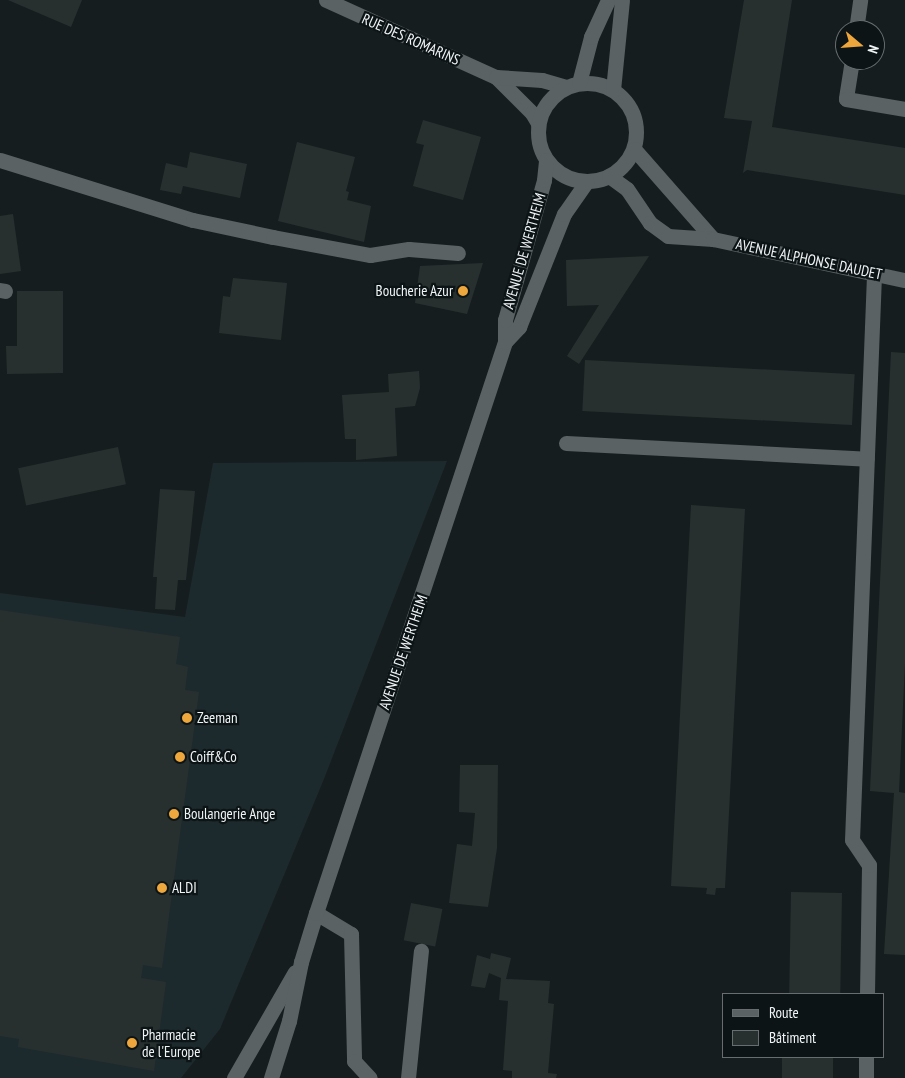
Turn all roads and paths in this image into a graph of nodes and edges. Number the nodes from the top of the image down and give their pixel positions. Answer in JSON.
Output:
{"nodes":[{"id":1,"x":326,"y":0,"type":"edge"},
{"id":2,"x":608,"y":0,"type":"edge"},
{"id":3,"x":622,"y":0,"type":"edge"},
{"id":4,"x":860,"y":0,"type":"edge"},
{"id":5,"x":857,"y":20,"type":"edge"},
{"id":6,"x":850,"y":70,"type":"edge"},
{"id":7,"x":496,"y":77,"type":"junction"},
{"id":8,"x":573,"y":85,"type":"junction"},
{"id":9,"x":613,"y":90,"type":"junction"},
{"id":10,"x":905,"y":109,"type":"edge"},
{"id":11,"x":538,"y":123,"type":"junction"},
{"id":12,"x":634,"y":149,"type":"junction"},
{"id":13,"x":0,"y":160,"type":"edge"},
{"id":14,"x":546,"y":160,"type":"junction"},
{"id":15,"x":609,"y":176,"type":"junction"},
{"id":16,"x":586,"y":182,"type":"junction"},
{"id":17,"x":713,"y":238,"type":"junction"},
{"id":18,"x":458,"y":252,"type":"dead end"},
{"id":19,"x":874,"y":274,"type":"junction"},
{"id":20,"x":905,"y":280,"type":"edge"},
{"id":21,"x":505,"y":342,"type":"junction"},
{"id":22,"x":566,"y":443,"type":"dead end"},
{"id":23,"x":868,"y":459,"type":"junction"},
{"id":24,"x":316,"y":913,"type":"junction"},
{"id":25,"x":421,"y":951,"type":"dead end"},
{"id":26,"x":301,"y":962,"type":"junction"},
{"id":27,"x":867,"y":993,"type":"edge"},
{"id":28,"x":866,"y":1058,"type":"edge"},
{"id":29,"x":234,"y":1078,"type":"edge"},
{"id":30,"x":271,"y":1078,"type":"edge"},
{"id":31,"x":370,"y":1078,"type":"edge"},
{"id":32,"x":408,"y":1078,"type":"edge"},
{"id":33,"x":866,"y":1078,"type":"edge"}],
"edges":[{"from":1,"to":7,"type":"street","name":"RUE DES ROMARINS"},
{"from":2,"to":8,"type":"street"},
{"from":3,"to":9,"type":"street"},
{"from":4,"to":5,"type":"street"},
{"from":6,"to":10,"type":"street"},
{"from":7,"to":8,"type":"street","name":"RUE DES ROMARINS"},
{"from":7,"to":11,"type":"street","name":"RUE DES ROMARINS"},
{"from":8,"to":9,"type":"street"},
{"from":8,"to":11,"type":"street"},
{"from":9,"to":12,"type":"street"},
{"from":11,"to":14,"type":"street"},
{"from":12,"to":15,"type":"street"},
{"from":12,"to":17,"type":"street"},
{"from":13,"to":18,"type":"street"},
{"from":14,"to":16,"type":"street"},
{"from":14,"to":21,"type":"street","name":"AVENUE DE WERTHEIM"},
{"from":15,"to":16,"type":"street"},
{"from":15,"to":17,"type":"street","name":"AVENUE ALPHONSE DAUDET"},
{"from":16,"to":21,"type":"street","name":"AVENUE DE WERTHEIM"},
{"from":17,"to":19,"type":"street","name":"AVENUE ALPHONSE DAUDET"},
{"from":19,"to":20,"type":"street","name":"AVENUE ALPHONSE DAUDET"},
{"from":19,"to":23,"type":"street"},
{"from":21,"to":24,"type":"street","name":"AVENUE DE WERTHEIM"},
{"from":22,"to":23,"type":"street"},
{"from":23,"to":27,"type":"street"},
{"from":24,"to":26,"type":"street","name":"AVENUE DE WERTHEIM"},
{"from":24,"to":31,"type":"street"},
{"from":25,"to":32,"type":"street"},
{"from":26,"to":29,"type":"street","name":"AVENUE DE WERTHEIM"},
{"from":26,"to":30,"type":"street","name":"AVENUE DE WERTHEIM"},
{"from":28,"to":33,"type":"street"}]}
